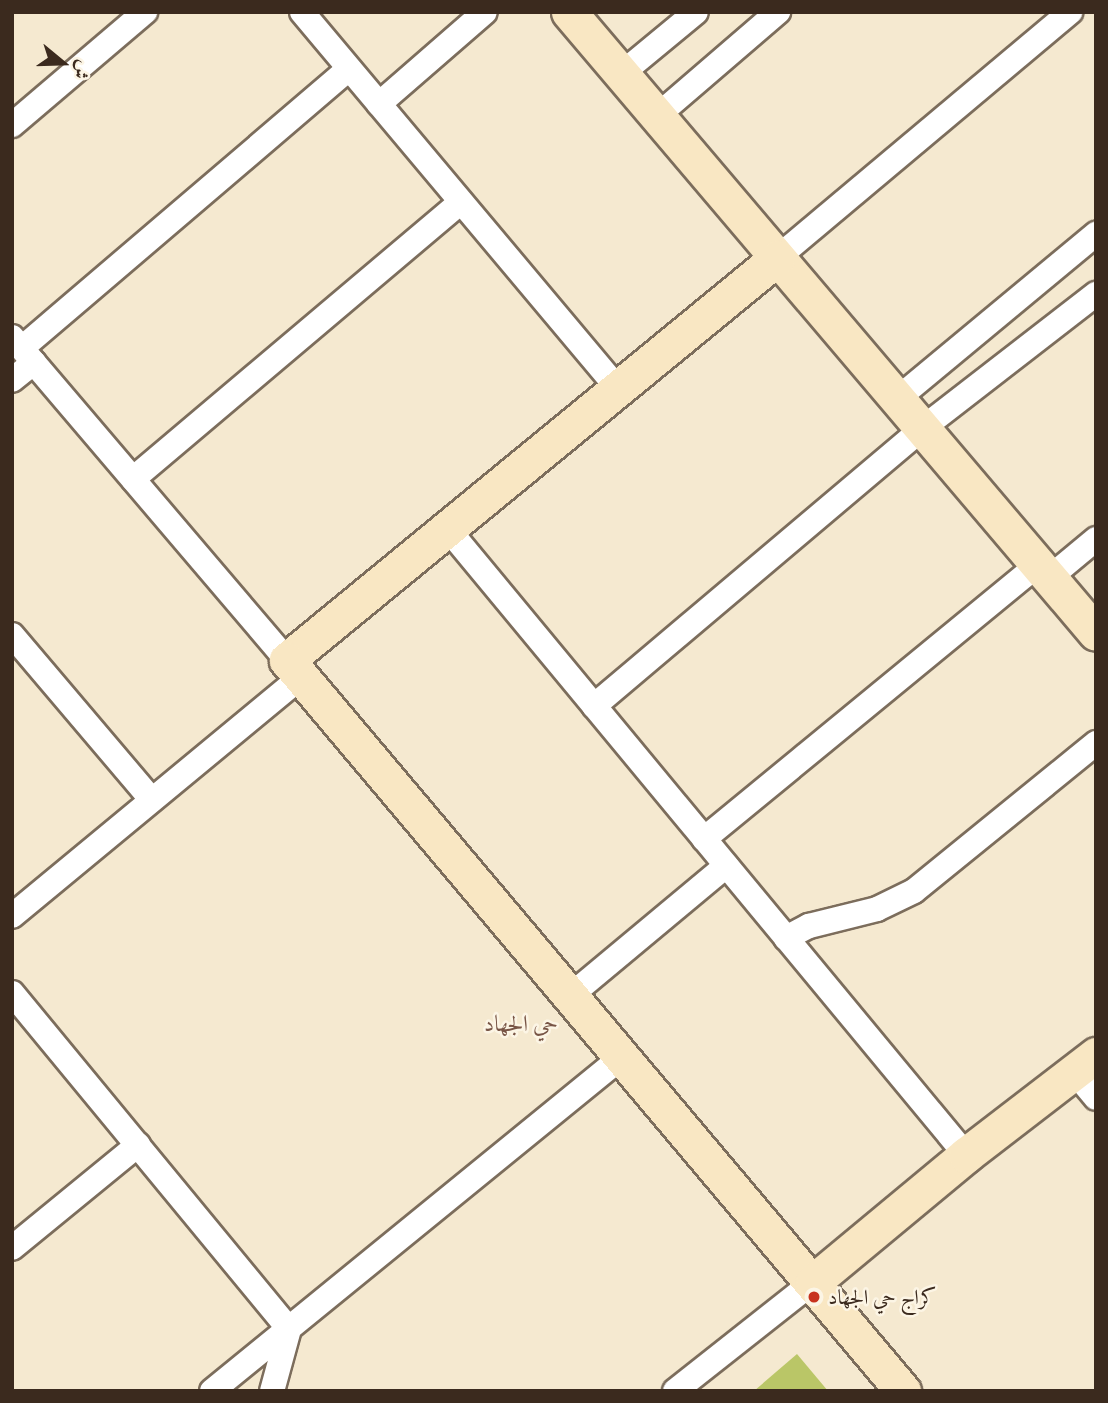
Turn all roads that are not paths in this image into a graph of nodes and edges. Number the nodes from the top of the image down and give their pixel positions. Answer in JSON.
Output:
{"nodes":[{"id":1,"x":145,"y":12,"type":"edge"},
{"id":2,"x":302,"y":12,"type":"edge"},
{"id":3,"x":485,"y":12,"type":"edge"},
{"id":4,"x":569,"y":12,"type":"edge"},
{"id":5,"x":696,"y":12,"type":"edge"},
{"id":6,"x":778,"y":12,"type":"edge"},
{"id":7,"x":1070,"y":12,"type":"edge"},
{"id":8,"x":349,"y":69,"type":"junction"},
{"id":9,"x":621,"y":74,"type":"junction"},
{"id":10,"x":379,"y":104,"type":"junction"},
{"id":11,"x":657,"y":116,"type":"junction"},
{"id":12,"x":12,"y":125,"type":"edge"},
{"id":13,"x":461,"y":202,"type":"junction"},
{"id":14,"x":1096,"y":234,"type":"edge"},
{"id":15,"x":777,"y":258,"type":"junction"},
{"id":16,"x":1096,"y":294,"type":"edge"},
{"id":17,"x":23,"y":349,"type":"edge"},
{"id":18,"x":12,"y":380,"type":"edge"},
{"id":19,"x":618,"y":388,"type":"junction"},
{"id":20,"x":897,"y":399,"type":"junction"},
{"id":21,"x":923,"y":428,"type":"junction"},
{"id":22,"x":134,"y":480,"type":"junction"},
{"id":23,"x":447,"y":528,"type":"junction"},
{"id":24,"x":1096,"y":540,"type":"edge"},
{"id":25,"x":1044,"y":571,"type":"junction"},
{"id":26,"x":1096,"y":633,"type":"edge"},
{"id":27,"x":12,"y":635,"type":"edge"},
{"id":28,"x":294,"y":668,"type":"junction"},
{"id":29,"x":594,"y":706,"type":"junction"},
{"id":30,"x":1096,"y":743,"type":"edge"},
{"id":31,"x":152,"y":800,"type":"junction"},
{"id":32,"x":704,"y":839,"type":"junction"},
{"id":33,"x":726,"y":866,"type":"junction"},
{"id":34,"x":13,"y":913,"type":"edge"},
{"id":35,"x":786,"y":938,"type":"junction"},
{"id":36,"x":12,"y":993,"type":"edge"},
{"id":37,"x":571,"y":995,"type":"junction"},
{"id":38,"x":624,"y":1056,"type":"junction"},
{"id":39,"x":1089,"y":1076,"type":"edge"},
{"id":40,"x":138,"y":1145,"type":"junction"},
{"id":41,"x":966,"y":1155,"type":"junction"},
{"id":42,"x":12,"y":1248,"type":"edge"},
{"id":43,"x":813,"y":1282,"type":"junction"},
{"id":44,"x":289,"y":1328,"type":"junction"},
{"id":45,"x":212,"y":1391,"type":"edge"},
{"id":46,"x":272,"y":1391,"type":"edge"},
{"id":47,"x":675,"y":1391,"type":"edge"},
{"id":48,"x":903,"y":1391,"type":"edge"}],
"edges":[{"from":1,"to":12,"type":"street"},
{"from":2,"to":8,"type":"street"},
{"from":3,"to":10,"type":"street"},
{"from":4,"to":9,"type":"street"},
{"from":5,"to":9,"type":"street"},
{"from":6,"to":11,"type":"street"},
{"from":7,"to":15,"type":"street"},
{"from":8,"to":10,"type":"street"},
{"from":8,"to":17,"type":"street"},
{"from":9,"to":11,"type":"street"},
{"from":10,"to":13,"type":"street"},
{"from":11,"to":15,"type":"street"},
{"from":13,"to":19,"type":"street"},
{"from":13,"to":22,"type":"street"},
{"from":14,"to":20,"type":"street"},
{"from":15,"to":19,"type":"street"},
{"from":15,"to":20,"type":"street"},
{"from":16,"to":21,"type":"street"},
{"from":17,"to":18,"type":"street"},
{"from":17,"to":22,"type":"street"},
{"from":19,"to":23,"type":"street"},
{"from":20,"to":21,"type":"street"},
{"from":21,"to":25,"type":"street"},
{"from":21,"to":29,"type":"street"},
{"from":22,"to":28,"type":"street"},
{"from":23,"to":28,"type":"street"},
{"from":23,"to":29,"type":"street"},
{"from":24,"to":25,"type":"street"},
{"from":25,"to":26,"type":"street"},
{"from":25,"to":32,"type":"street"},
{"from":27,"to":31,"type":"street"},
{"from":28,"to":31,"type":"street"},
{"from":28,"to":37,"type":"street"},
{"from":29,"to":32,"type":"street"},
{"from":30,"to":35,"type":"street"},
{"from":31,"to":34,"type":"street"},
{"from":32,"to":33,"type":"street"},
{"from":33,"to":35,"type":"street"},
{"from":33,"to":37,"type":"street"},
{"from":35,"to":41,"type":"street"},
{"from":36,"to":40,"type":"street"},
{"from":37,"to":38,"type":"street"},
{"from":38,"to":43,"type":"street"},
{"from":38,"to":44,"type":"street"},
{"from":39,"to":41,"type":"street"},
{"from":40,"to":42,"type":"street"},
{"from":40,"to":44,"type":"street"},
{"from":41,"to":43,"type":"street"},
{"from":43,"to":47,"type":"street"},
{"from":43,"to":48,"type":"street"},
{"from":44,"to":45,"type":"street"},
{"from":44,"to":46,"type":"street"}]}
